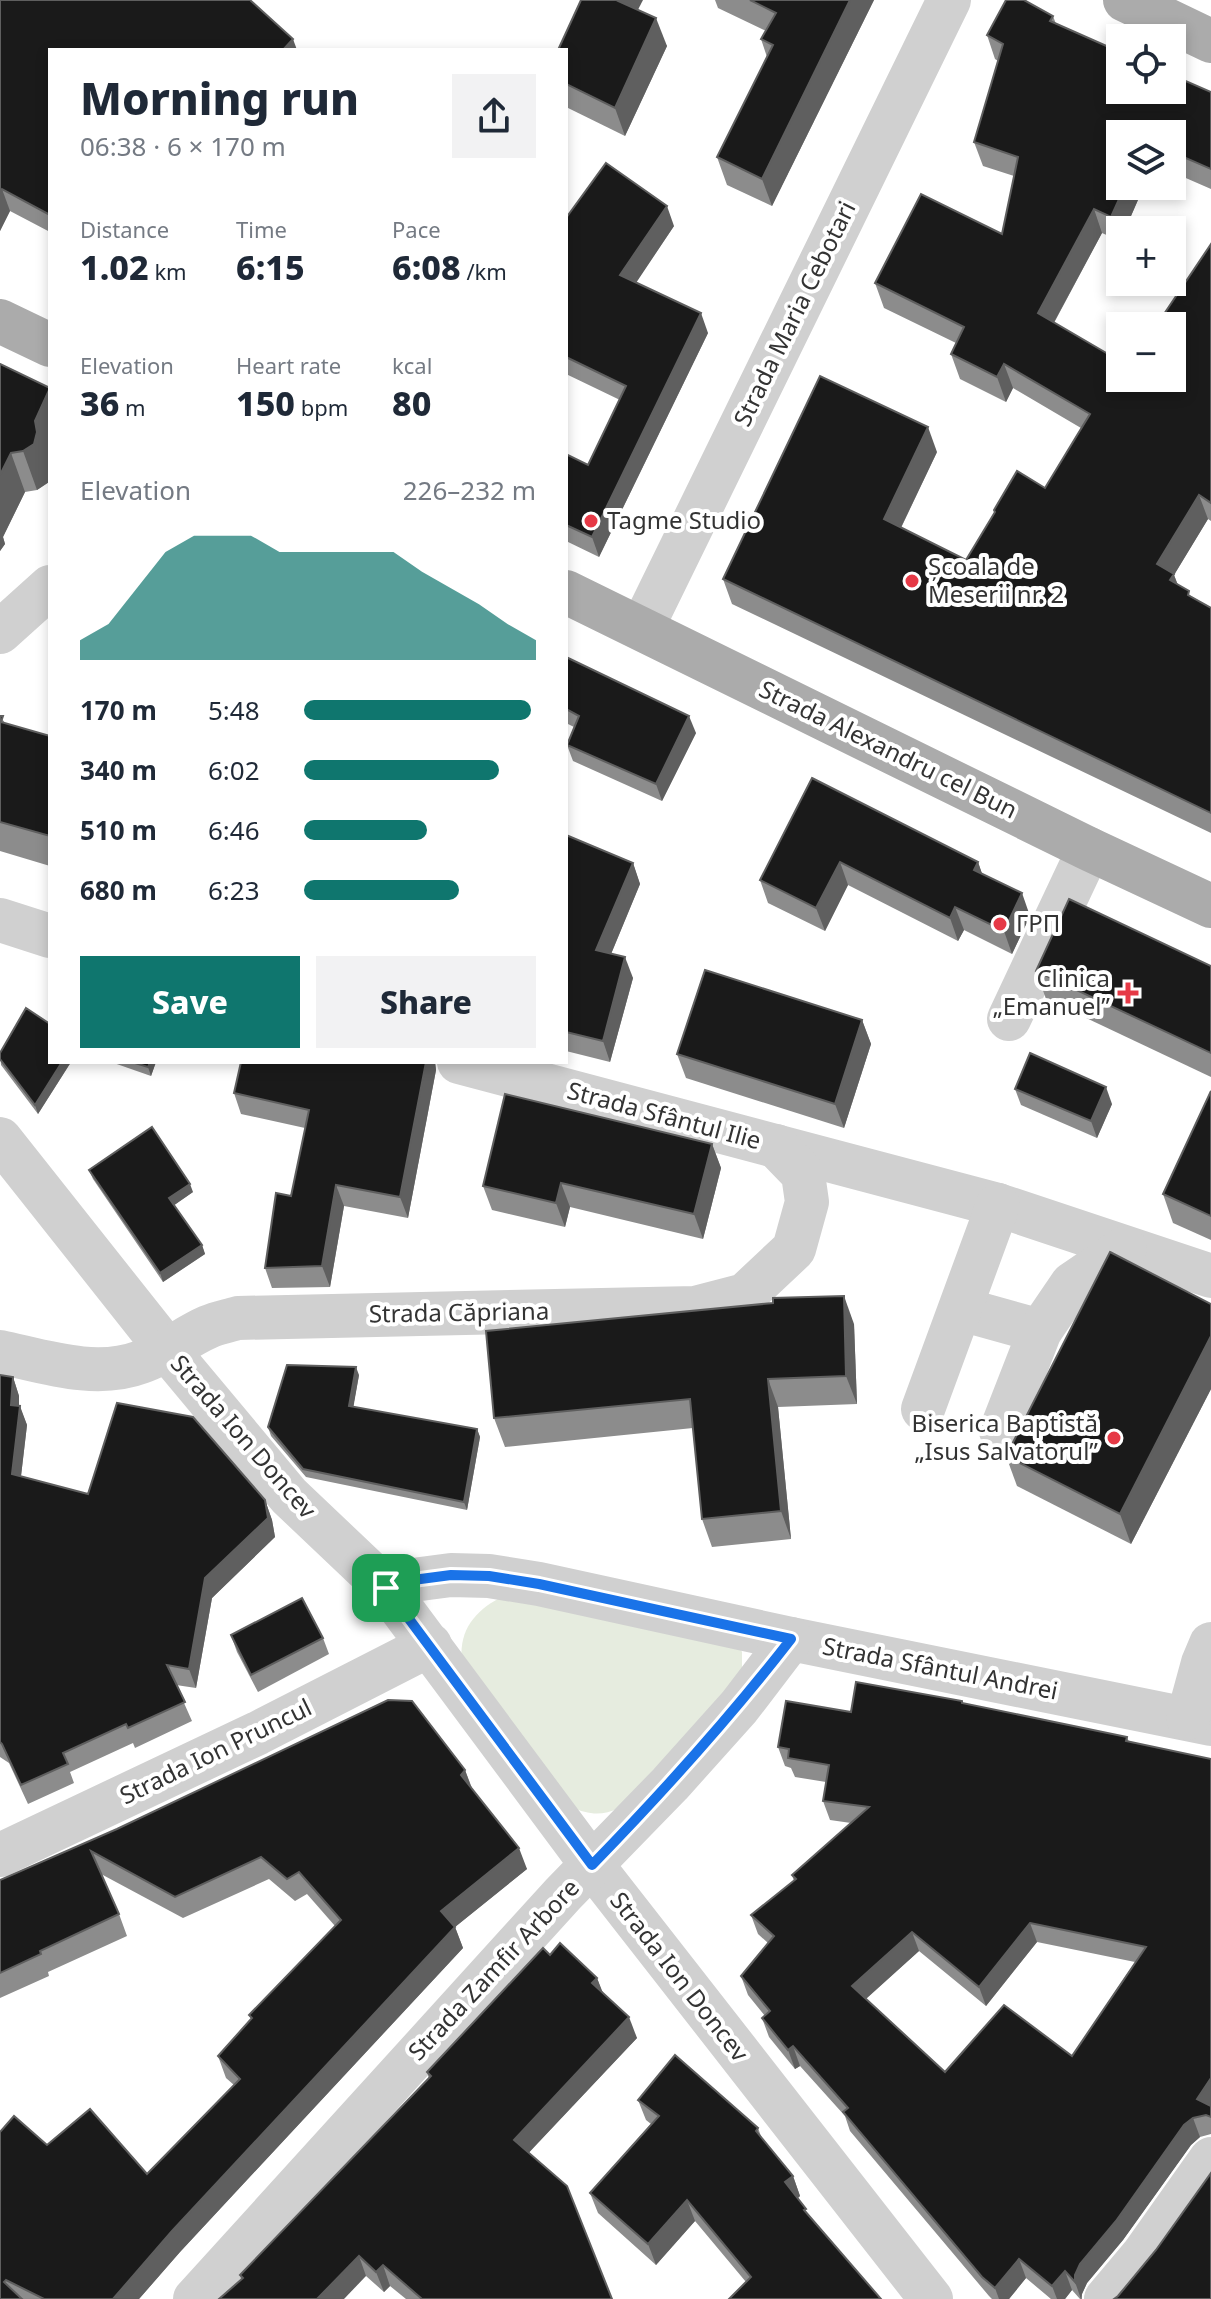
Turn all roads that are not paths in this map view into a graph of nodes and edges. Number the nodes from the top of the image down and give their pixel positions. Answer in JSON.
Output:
{"nodes":[{"id":1,"x":949,"y":0,"type":"edge"},
{"id":2,"x":1125,"y":0,"type":"edge"},
{"id":3,"x":1211,"y":41,"type":"edge"},
{"id":4,"x":0,"y":321,"type":"edge"},
{"id":5,"x":48,"y":344,"type":"edge"},
{"id":6,"x":48,"y":589,"type":"edge"},
{"id":7,"x":568,"y":593,"type":"edge"},
{"id":8,"x":642,"y":628,"type":"junction"},
{"id":9,"x":0,"y":632,"type":"edge"},
{"id":10,"x":1089,"y":849,"type":"junction"},
{"id":11,"x":1211,"y":906,"type":"edge"},
{"id":12,"x":0,"y":920,"type":"edge"},
{"id":13,"x":48,"y":935,"type":"edge"},
{"id":14,"x":1009,"y":1019,"type":"dead end"},
{"id":15,"x":467,"y":1064,"type":"edge"},
{"id":16,"x":0,"y":1139,"type":"edge"},
{"id":17,"x":776,"y":1146,"type":"junction"},
{"id":18,"x":998,"y":1205,"type":"junction"},
{"id":19,"x":1125,"y":1248,"type":"junction"},
{"id":20,"x":1211,"y":1276,"type":"edge"},
{"id":21,"x":961,"y":1309,"type":"junction"},
{"id":22,"x":1040,"y":1331,"type":"junction"},
{"id":23,"x":168,"y":1351,"type":"junction"},
{"id":24,"x":0,"y":1352,"type":"edge"},
{"id":25,"x":923,"y":1409,"type":"dead end"},
{"id":26,"x":1001,"y":1431,"type":"dead end"},
{"id":27,"x":386,"y":1588,"type":"junction"},
{"id":28,"x":791,"y":1639,"type":"junction"},
{"id":29,"x":1211,"y":1644,"type":"edge"},
{"id":30,"x":430,"y":1645,"type":"junction"},
{"id":31,"x":1200,"y":1721,"type":"edge"},
{"id":32,"x":0,"y":1855,"type":"edge"},
{"id":33,"x":592,"y":1865,"type":"junction"},
{"id":34,"x":1211,"y":2159,"type":"edge"},
{"id":35,"x":195,"y":2299,"type":"edge"},
{"id":36,"x":931,"y":2299,"type":"edge"},
{"id":37,"x":1106,"y":2299,"type":"edge"}],
"edges":[{"from":1,"to":8,"type":"street","name":"Strada Maria Cebotari"},
{"from":2,"to":3,"type":"main road"},
{"from":4,"to":5,"type":"main road"},
{"from":6,"to":9,"type":"street"},
{"from":7,"to":8,"type":"main road","name":"Strada Alexandru cel Bun"},
{"from":8,"to":10,"type":"main road","name":"Strada Alexandru cel Bun"},
{"from":10,"to":11,"type":"main road","name":"Strada Alexandru cel Bun"},
{"from":10,"to":14,"type":"street"},
{"from":12,"to":13,"type":"street"},
{"from":15,"to":17,"type":"street","name":"Strada Sfântul Ilie"},
{"from":16,"to":23,"type":"street","name":"Strada Ion Doncev"},
{"from":17,"to":18,"type":"street","name":"Strada Sfântul Ilie"},
{"from":17,"to":23,"type":"street","name":"Strada Căpriana"},
{"from":18,"to":19,"type":"street","name":"Strada Sfântul Ilie"},
{"from":18,"to":21,"type":"street"},
{"from":19,"to":20,"type":"street","name":"Strada Sfântul Ilie"},
{"from":19,"to":22,"type":"street"},
{"from":21,"to":22,"type":"street"},
{"from":21,"to":25,"type":"street"},
{"from":22,"to":26,"type":"street"},
{"from":23,"to":24,"type":"street","name":"Strada Căpriana"},
{"from":23,"to":27,"type":"street","name":"Strada Ion Doncev"},
{"from":27,"to":28,"type":"street","name":"Strada Sfântul Andrei"},
{"from":27,"to":30,"type":"street","name":"Strada Ion Doncev"},
{"from":28,"to":31,"type":"street","name":"Strada Sfântul Andrei"},
{"from":28,"to":33,"type":"street","name":"Strada Zamfir Arbore"},
{"from":29,"to":31,"type":"street"},
{"from":30,"to":32,"type":"street","name":"Strada Ion Pruncul"},
{"from":30,"to":33,"type":"street","name":"Strada Ion Doncev"},
{"from":33,"to":35,"type":"street","name":"Strada Zamfir Arbore"},
{"from":33,"to":36,"type":"street","name":"Strada Ion Doncev"},
{"from":34,"to":37,"type":"street"}]}
